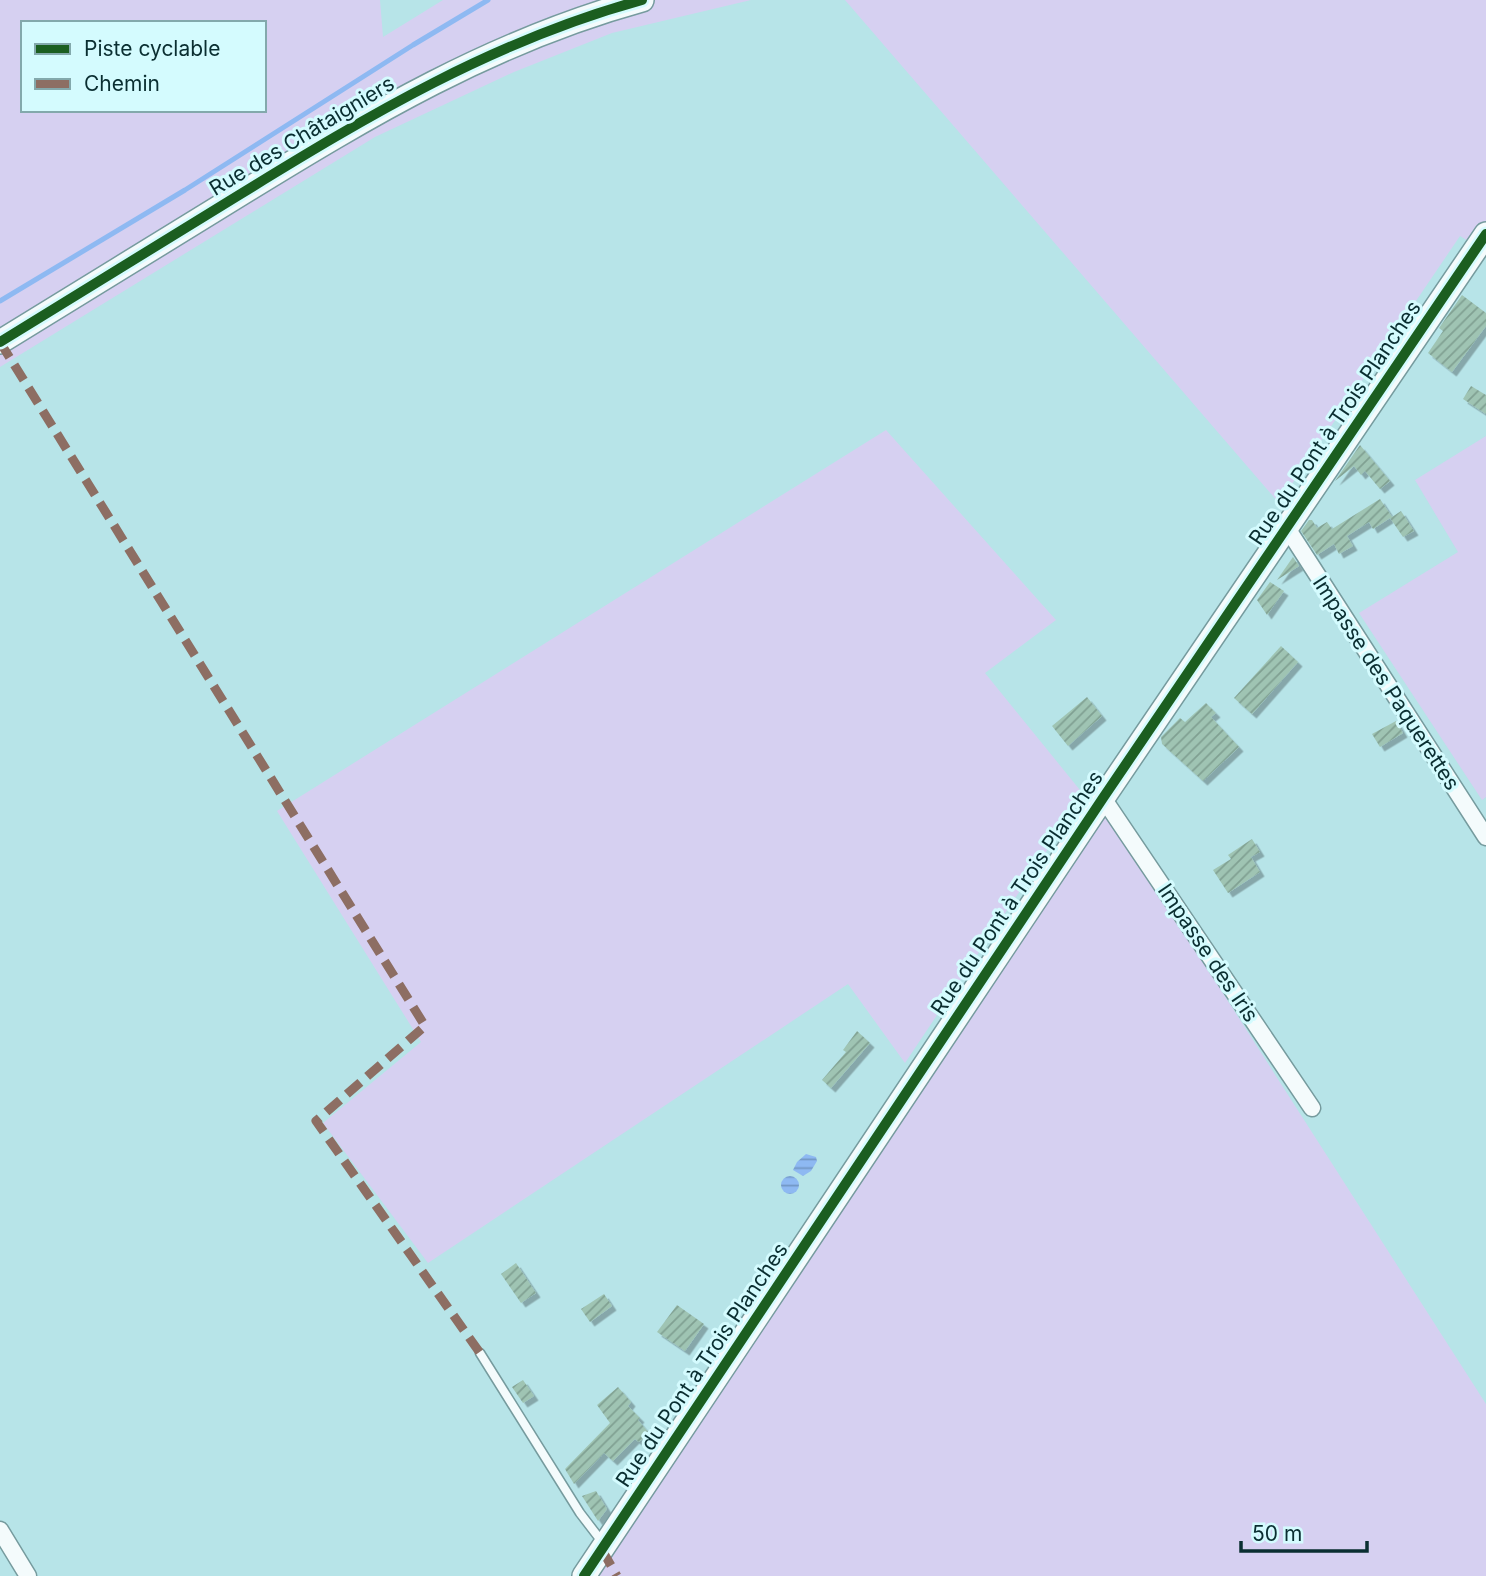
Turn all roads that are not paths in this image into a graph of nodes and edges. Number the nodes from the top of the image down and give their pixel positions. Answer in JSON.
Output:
{"nodes":[{"id":1,"x":642,"y":0,"type":"edge"},
{"id":2,"x":1486,"y":234,"type":"edge"},
{"id":3,"x":0,"y":342,"type":"edge"},
{"id":4,"x":1287,"y":528,"type":"junction"},
{"id":5,"x":1103,"y":798,"type":"junction"},
{"id":6,"x":1486,"y":837,"type":"edge"},
{"id":7,"x":1312,"y":1108,"type":"dead end"},
{"id":8,"x":480,"y":1353,"type":"dead end"},
{"id":9,"x":0,"y":1530,"type":"edge"},
{"id":10,"x":604,"y":1546,"type":"junction"},
{"id":11,"x":29,"y":1576,"type":"edge"},
{"id":12,"x":584,"y":1576,"type":"edge"}],
"edges":[{"from":1,"to":3,"type":"street","name":"Rue des Châtaigniers"},
{"from":2,"to":4,"type":"street","name":"Rue du Pont à Trois Planches"},
{"from":4,"to":5,"type":"street","name":"Rue du Pont à Trois Planches"},
{"from":4,"to":6,"type":"street","name":"Impasse des Paquerettes"},
{"from":5,"to":7,"type":"street","name":"Impasse des Iris"},
{"from":5,"to":10,"type":"street","name":"Rue du Pont à Trois Planches"},
{"from":8,"to":10,"type":"lane"},
{"from":9,"to":11,"type":"street"},
{"from":10,"to":12,"type":"street","name":"Rue du Pont à Trois Planches"}]}
